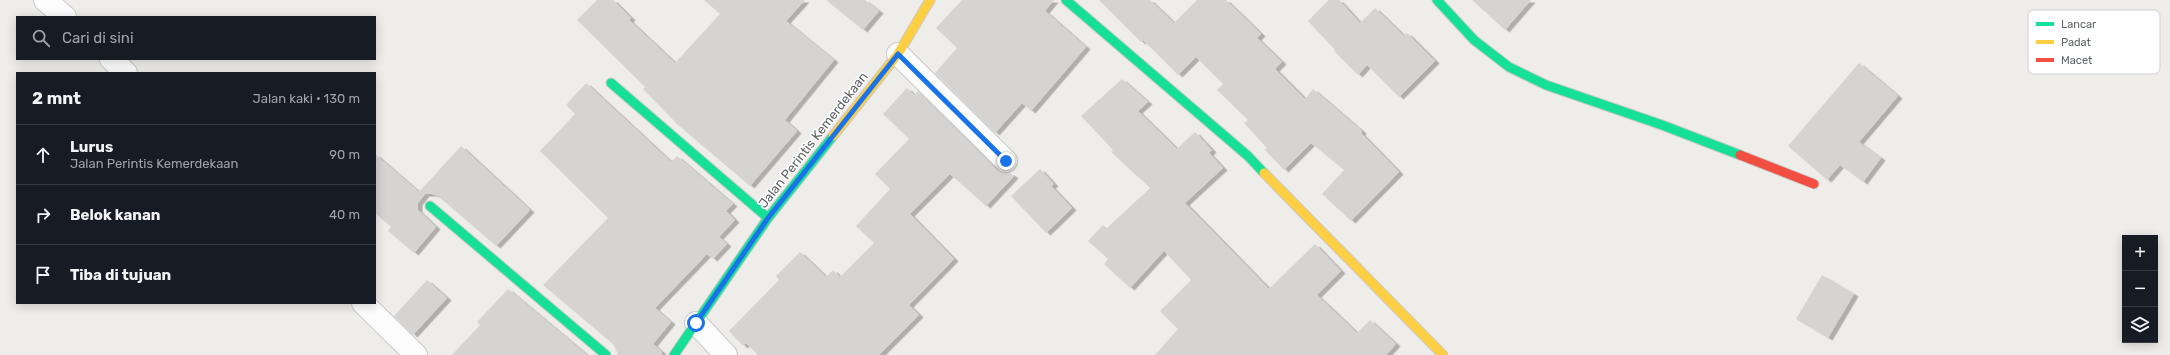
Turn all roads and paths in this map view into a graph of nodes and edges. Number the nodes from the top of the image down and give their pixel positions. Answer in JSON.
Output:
{"nodes":[{"id":1,"x":45,"y":0,"type":"edge"},
{"id":2,"x":930,"y":0,"type":"edge"},
{"id":3,"x":1066,"y":0,"type":"edge"},
{"id":4,"x":1437,"y":0,"type":"edge"},
{"id":5,"x":64,"y":16,"type":"edge"},
{"id":6,"x":898,"y":54,"type":"junction"},
{"id":7,"x":112,"y":60,"type":"edge"},
{"id":8,"x":125,"y":72,"type":"edge"},
{"id":9,"x":611,"y":83,"type":"dead end"},
{"id":10,"x":1006,"y":161,"type":"dead end"},
{"id":11,"x":1814,"y":184,"type":"dead end"},
{"id":12,"x":430,"y":206,"type":"dead end"},
{"id":13,"x":768,"y":218,"type":"junction"},
{"id":14,"x":364,"y":304,"type":"edge"},
{"id":15,"x":696,"y":323,"type":"junction"},
{"id":16,"x":416,"y":355,"type":"edge"},
{"id":17,"x":606,"y":355,"type":"edge"},
{"id":18,"x":674,"y":355,"type":"edge"},
{"id":19,"x":726,"y":355,"type":"edge"},
{"id":20,"x":1443,"y":355,"type":"edge"}],
"edges":[{"from":1,"to":5,"type":"street"},
{"from":2,"to":6,"type":"street","name":"Jalan Perintis Kemerdekaan"},
{"from":3,"to":20,"type":"street"},
{"from":4,"to":11,"type":"street"},
{"from":6,"to":10,"type":"street"},
{"from":6,"to":13,"type":"street","name":"Jalan Perintis Kemerdekaan"},
{"from":7,"to":8,"type":"street"},
{"from":9,"to":13,"type":"street"},
{"from":12,"to":17,"type":"street"},
{"from":13,"to":15,"type":"street","name":"Jalan Perintis Kemerdekaan"},
{"from":14,"to":16,"type":"street"},
{"from":15,"to":18,"type":"street","name":"Jalan Perintis Kemerdekaan"},
{"from":15,"to":19,"type":"street"}]}
